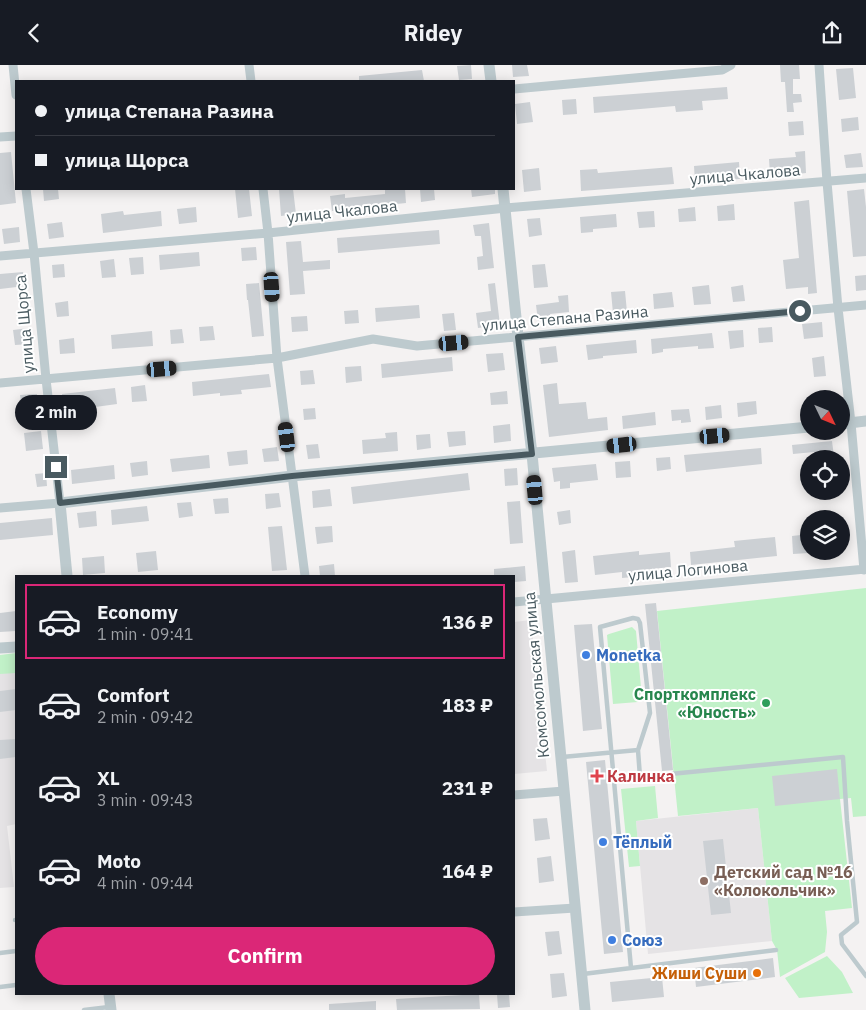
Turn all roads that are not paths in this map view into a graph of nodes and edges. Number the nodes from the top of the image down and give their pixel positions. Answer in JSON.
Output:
{"nodes":[{"id":1,"x":13,"y":65,"type":"edge"},
{"id":2,"x":249,"y":65,"type":"edge"},
{"id":3,"x":489,"y":65,"type":"edge"},
{"id":4,"x":731,"y":65,"type":"edge"},
{"id":5,"x":819,"y":65,"type":"edge"},
{"id":6,"x":251,"y":80,"type":"edge"},
{"id":7,"x":491,"y":80,"type":"edge"},
{"id":8,"x":15,"y":85,"type":"edge"},
{"id":9,"x":515,"y":89,"type":"edge"},
{"id":10,"x":15,"y":136,"type":"edge"},
{"id":11,"x":0,"y":137,"type":"edge"},
{"id":12,"x":866,"y":178,"type":"edge"},
{"id":13,"x":827,"y":182,"type":"junction"},
{"id":14,"x":26,"y":190,"type":"edge"},
{"id":15,"x":263,"y":190,"type":"edge"},
{"id":16,"x":503,"y":190,"type":"edge"},
{"id":17,"x":506,"y":208,"type":"junction"},
{"id":18,"x":268,"y":233,"type":"junction"},
{"id":19,"x":34,"y":253,"type":"junction"},
{"id":20,"x":0,"y":256,"type":"edge"},
{"id":21,"x":866,"y":305,"type":"edge"},
{"id":22,"x":838,"y":308,"type":"junction"},
{"id":23,"x":518,"y":337,"type":"junction"},
{"id":24,"x":278,"y":358,"type":"junction"},
{"id":25,"x":46,"y":379,"type":"junction"},
{"id":26,"x":0,"y":383,"type":"edge"},
{"id":27,"x":844,"y":390,"type":"edge"},
{"id":28,"x":866,"y":421,"type":"edge"},
{"id":29,"x":850,"y":423,"type":"edge"},
{"id":30,"x":800,"y":428,"type":"edge"},
{"id":31,"x":848,"y":440,"type":"edge"},
{"id":32,"x":532,"y":454,"type":"junction"},
{"id":33,"x":292,"y":476,"type":"junction"},
{"id":34,"x":60,"y":503,"type":"junction"},
{"id":35,"x":0,"y":508,"type":"edge"},
{"id":36,"x":865,"y":569,"type":"edge"},
{"id":37,"x":67,"y":575,"type":"edge"},
{"id":38,"x":304,"y":575,"type":"edge"},
{"id":39,"x":546,"y":599,"type":"junction"},
{"id":40,"x":515,"y":602,"type":"edge"},
{"id":41,"x":15,"y":647,"type":"edge"},
{"id":42,"x":0,"y":648,"type":"edge"},
{"id":43,"x":638,"y":750,"type":"junction"},
{"id":44,"x":611,"y":752,"type":"junction"},
{"id":45,"x":560,"y":757,"type":"junction"},
{"id":46,"x":564,"y":791,"type":"junction"},
{"id":47,"x":515,"y":795,"type":"edge"},
{"id":48,"x":575,"y":908,"type":"junction"},
{"id":49,"x":515,"y":912,"type":"edge"},
{"id":50,"x":776,"y":950,"type":"dead end"},
{"id":51,"x":15,"y":951,"type":"edge"},
{"id":52,"x":0,"y":953,"type":"edge"},
{"id":53,"x":631,"y":968,"type":"junction"},
{"id":54,"x":582,"y":974,"type":"junction"},
{"id":55,"x":866,"y":975,"type":"edge"},
{"id":56,"x":15,"y":985,"type":"edge"},
{"id":57,"x":0,"y":987,"type":"edge"},
{"id":58,"x":109,"y":995,"type":"edge"},
{"id":59,"x":111,"y":1009,"type":"edge"},
{"id":60,"x":84,"y":1010,"type":"edge"},
{"id":61,"x":585,"y":1010,"type":"edge"}],
"edges":[{"from":1,"to":8,"type":"street"},
{"from":2,"to":6,"type":"street"},
{"from":3,"to":7,"type":"street"},
{"from":4,"to":9,"type":"street"},
{"from":5,"to":13,"type":"street"},
{"from":10,"to":11,"type":"street"},
{"from":12,"to":13,"type":"street","name":"улица Чкалова"},
{"from":13,"to":17,"type":"street","name":"улица Чкалова"},
{"from":13,"to":22,"type":"street"},
{"from":14,"to":19,"type":"street","name":"улица Щорса"},
{"from":15,"to":18,"type":"street"},
{"from":16,"to":17,"type":"street","name":"Комсомольская улица"},
{"from":17,"to":18,"type":"street","name":"улица Чкалова"},
{"from":17,"to":23,"type":"street","name":"Комсомольская улица"},
{"from":18,"to":19,"type":"street","name":"улица Чкалова"},
{"from":18,"to":24,"type":"street"},
{"from":19,"to":20,"type":"street","name":"улица Чкалова"},
{"from":19,"to":25,"type":"street","name":"улица Щорса"},
{"from":21,"to":22,"type":"street","name":"улица Степана Разина"},
{"from":22,"to":23,"type":"street","name":"улица Степана Разина"},
{"from":22,"to":27,"type":"street"},
{"from":23,"to":24,"type":"street","name":"улица Степана Разина"},
{"from":23,"to":32,"type":"street","name":"Комсомольская улица"},
{"from":24,"to":25,"type":"street","name":"улица Степана Разина"},
{"from":24,"to":33,"type":"street"},
{"from":25,"to":26,"type":"street","name":"улица Степана Разина"},
{"from":25,"to":34,"type":"street","name":"улица Щорса"},
{"from":28,"to":29,"type":"street"},
{"from":30,"to":32,"type":"street"},
{"from":31,"to":36,"type":"street"},
{"from":32,"to":33,"type":"street"},
{"from":32,"to":39,"type":"street","name":"Комсомольская улица"},
{"from":33,"to":34,"type":"street"},
{"from":33,"to":38,"type":"street"},
{"from":34,"to":35,"type":"street"},
{"from":34,"to":37,"type":"street","name":"улица Щорса"},
{"from":36,"to":39,"type":"street","name":"улица Логинова"},
{"from":39,"to":40,"type":"street","name":"улица Логинова"},
{"from":39,"to":45,"type":"street","name":"Комсомольская улица"},
{"from":41,"to":42,"type":"street"},
{"from":43,"to":44,"type":"lane"},
{"from":43,"to":44,"type":"lane"},
{"from":43,"to":55,"type":"lane"},
{"from":44,"to":45,"type":"lane"},
{"from":44,"to":53,"type":"lane"},
{"from":45,"to":46,"type":"street","name":"Комсомольская улица"},
{"from":46,"to":47,"type":"street"},
{"from":46,"to":48,"type":"street","name":"Комсомольская улица"},
{"from":48,"to":49,"type":"street"},
{"from":48,"to":54,"type":"street","name":"Комсомольская улица"},
{"from":50,"to":53,"type":"lane"},
{"from":51,"to":52,"type":"lane"},
{"from":53,"to":54,"type":"lane"},
{"from":54,"to":61,"type":"street","name":"Комсомольская улица"},
{"from":56,"to":57,"type":"lane"},
{"from":58,"to":59,"type":"street"},
{"from":59,"to":60,"type":"lane"}]}
